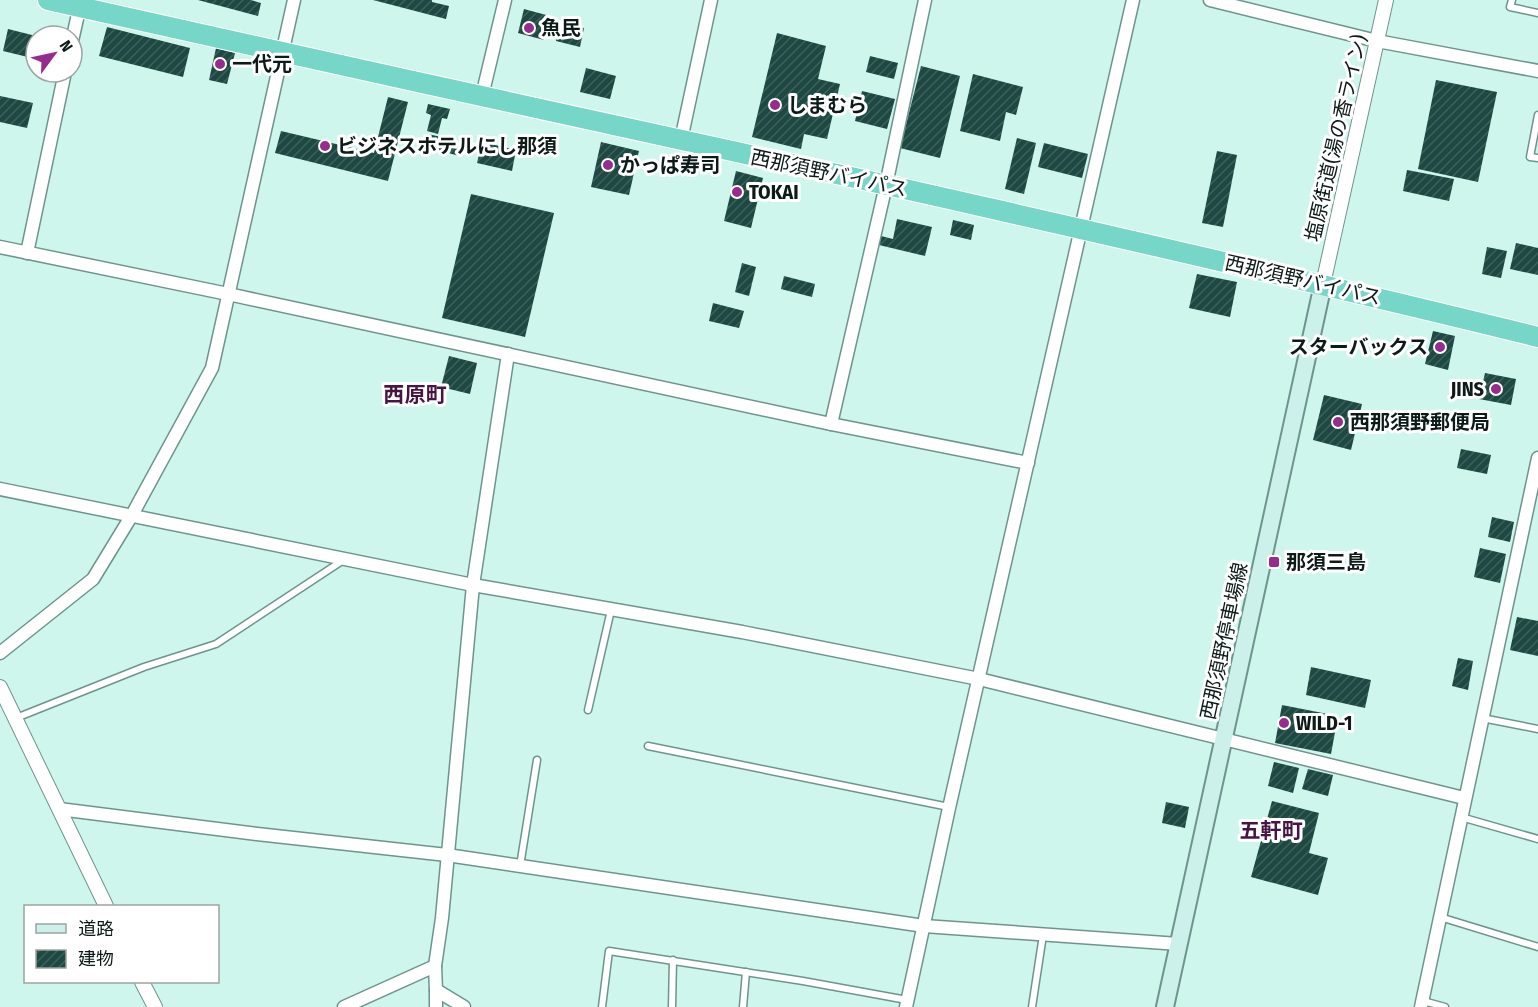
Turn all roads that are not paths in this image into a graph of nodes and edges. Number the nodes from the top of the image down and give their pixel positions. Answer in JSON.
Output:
{"nodes":[{"id":1,"x":48,"y":0,"type":"edge"},
{"id":2,"x":294,"y":0,"type":"edge"},
{"id":3,"x":505,"y":0,"type":"edge"},
{"id":4,"x":711,"y":0,"type":"edge"},
{"id":5,"x":925,"y":0,"type":"edge"},
{"id":6,"x":1133,"y":0,"type":"edge"},
{"id":7,"x":1210,"y":0,"type":"edge"},
{"id":8,"x":1386,"y":0,"type":"edge"},
{"id":9,"x":1512,"y":0,"type":"edge"},
{"id":10,"x":80,"y":4,"type":"edge"},
{"id":11,"x":1538,"y":14,"type":"edge"},
{"id":12,"x":76,"y":24,"type":"edge"},
{"id":13,"x":1377,"y":41,"type":"junction"},
{"id":14,"x":283,"y":53,"type":"junction"},
{"id":15,"x":1538,"y":70,"type":"edge"},
{"id":16,"x":62,"y":84,"type":"edge"},
{"id":17,"x":482,"y":96,"type":"junction"},
{"id":18,"x":1538,"y":115,"type":"edge"},
{"id":19,"x":681,"y":140,"type":"junction"},
{"id":20,"x":1538,"y":159,"type":"edge"},
{"id":21,"x":886,"y":185,"type":"junction"},
{"id":22,"x":1082,"y":230,"type":"junction"},
{"id":23,"x":0,"y":247,"type":"edge"},
{"id":24,"x":27,"y":254,"type":"junction"},
{"id":25,"x":1323,"y":284,"type":"junction"},
{"id":26,"x":228,"y":294,"type":"junction"},
{"id":27,"x":1538,"y":336,"type":"edge"},
{"id":28,"x":508,"y":354,"type":"junction"},
{"id":29,"x":831,"y":424,"type":"junction"},
{"id":30,"x":1538,"y":458,"type":"edge"},
{"id":31,"x":1028,"y":463,"type":"junction"},
{"id":32,"x":0,"y":489,"type":"edge"},
{"id":33,"x":132,"y":515,"type":"junction"},
{"id":34,"x":345,"y":559,"type":"junction"},
{"id":35,"x":473,"y":585,"type":"junction"},
{"id":36,"x":611,"y":609,"type":"junction"},
{"id":37,"x":0,"y":653,"type":"edge"},
{"id":38,"x":979,"y":679,"type":"junction"},
{"id":39,"x":0,"y":687,"type":"edge"},
{"id":40,"x":588,"y":710,"type":"dead end"},
{"id":41,"x":1482,"y":717,"type":"junction"},
{"id":42,"x":15,"y":719,"type":"junction"},
{"id":43,"x":1538,"y":729,"type":"edge"},
{"id":44,"x":1224,"y":738,"type":"junction"},
{"id":45,"x":648,"y":746,"type":"dead end"},
{"id":46,"x":537,"y":760,"type":"dead end"},
{"id":47,"x":1464,"y":798,"type":"junction"},
{"id":48,"x":950,"y":807,"type":"junction"},
{"id":49,"x":59,"y":809,"type":"junction"},
{"id":50,"x":1460,"y":817,"type":"junction"},
{"id":51,"x":1538,"y":839,"type":"edge"},
{"id":52,"x":447,"y":855,"type":"junction"},
{"id":53,"x":520,"y":867,"type":"junction"},
{"id":54,"x":106,"y":905,"type":"edge"},
{"id":55,"x":1440,"y":917,"type":"junction"},
{"id":56,"x":924,"y":926,"type":"junction"},
{"id":57,"x":1043,"y":934,"type":"junction"},
{"id":58,"x":1179,"y":944,"type":"junction"},
{"id":59,"x":1538,"y":947,"type":"edge"},
{"id":60,"x":673,"y":960,"type":"junction"},
{"id":61,"x":435,"y":966,"type":"junction"},
{"id":62,"x":746,"y":972,"type":"junction"},
{"id":63,"x":143,"y":983,"type":"edge"},
{"id":64,"x":436,"y":990,"type":"junction"},
{"id":65,"x":907,"y":1003,"type":"edge"},
{"id":66,"x":1421,"y":1004,"type":"edge"},
{"id":67,"x":154,"y":1007,"type":"edge"},
{"id":68,"x":344,"y":1007,"type":"edge"},
{"id":69,"x":436,"y":1007,"type":"edge"},
{"id":70,"x":464,"y":1007,"type":"edge"},
{"id":71,"x":602,"y":1007,"type":"edge"},
{"id":72,"x":672,"y":1007,"type":"edge"},
{"id":73,"x":743,"y":1007,"type":"edge"},
{"id":74,"x":1032,"y":1007,"type":"edge"},
{"id":75,"x":1165,"y":1007,"type":"edge"},
{"id":76,"x":1445,"y":1007,"type":"edge"}],
"edges":[{"from":1,"to":10,"type":"highway","name":"西那須野バイパス"},
{"from":2,"to":14,"type":"street"},
{"from":3,"to":17,"type":"street"},
{"from":4,"to":19,"type":"street"},
{"from":5,"to":21,"type":"street"},
{"from":6,"to":22,"type":"street"},
{"from":7,"to":13,"type":"street"},
{"from":8,"to":13,"type":"street","name":"塩原街道(湯の香ライン)"},
{"from":9,"to":11,"type":"lane"},
{"from":10,"to":12,"type":"street"},
{"from":10,"to":14,"type":"highway","name":"西那須野バイパス"},
{"from":13,"to":15,"type":"street"},
{"from":13,"to":25,"type":"street","name":"塩原街道(湯の香ライン)"},
{"from":14,"to":17,"type":"highway","name":"西那須野バイパス"},
{"from":14,"to":26,"type":"street"},
{"from":16,"to":24,"type":"street"},
{"from":17,"to":19,"type":"highway","name":"西那須野バイパス"},
{"from":18,"to":20,"type":"lane"},
{"from":19,"to":21,"type":"highway","name":"西那須野バイパス"},
{"from":21,"to":22,"type":"highway","name":"西那須野バイパス"},
{"from":21,"to":29,"type":"street"},
{"from":22,"to":25,"type":"highway","name":"西那須野バイパス"},
{"from":22,"to":31,"type":"street"},
{"from":23,"to":24,"type":"street"},
{"from":24,"to":26,"type":"street"},
{"from":25,"to":27,"type":"highway","name":"西那須野バイパス"},
{"from":25,"to":44,"type":"main road","name":"西那須野停車場線"},
{"from":26,"to":28,"type":"street"},
{"from":26,"to":33,"type":"street"},
{"from":28,"to":29,"type":"street"},
{"from":28,"to":35,"type":"street"},
{"from":29,"to":31,"type":"street"},
{"from":30,"to":41,"type":"street"},
{"from":31,"to":38,"type":"street"},
{"from":32,"to":33,"type":"street"},
{"from":33,"to":34,"type":"street"},
{"from":33,"to":37,"type":"street"},
{"from":34,"to":35,"type":"street"},
{"from":34,"to":42,"type":"lane"},
{"from":35,"to":36,"type":"street"},
{"from":35,"to":52,"type":"street"},
{"from":36,"to":38,"type":"street"},
{"from":36,"to":40,"type":"lane"},
{"from":38,"to":44,"type":"street"},
{"from":38,"to":48,"type":"street"},
{"from":39,"to":42,"type":"street"},
{"from":41,"to":43,"type":"lane"},
{"from":41,"to":47,"type":"street"},
{"from":42,"to":49,"type":"street"},
{"from":44,"to":47,"type":"street"},
{"from":44,"to":58,"type":"main road","name":"西那須野停車場線"},
{"from":45,"to":48,"type":"lane"},
{"from":46,"to":53,"type":"lane"},
{"from":47,"to":50,"type":"street"},
{"from":48,"to":56,"type":"street"},
{"from":49,"to":52,"type":"street"},
{"from":49,"to":54,"type":"street"},
{"from":50,"to":51,"type":"lane"},
{"from":50,"to":55,"type":"street"},
{"from":52,"to":53,"type":"street"},
{"from":52,"to":61,"type":"street"},
{"from":53,"to":56,"type":"street"},
{"from":55,"to":59,"type":"lane"},
{"from":55,"to":66,"type":"street"},
{"from":56,"to":57,"type":"street"},
{"from":56,"to":65,"type":"street"},
{"from":57,"to":58,"type":"street"},
{"from":57,"to":74,"type":"lane"},
{"from":58,"to":75,"type":"main road","name":"西那須野停車場線"},
{"from":60,"to":62,"type":"lane"},
{"from":60,"to":71,"type":"lane"},
{"from":60,"to":72,"type":"lane"},
{"from":61,"to":64,"type":"street"},
{"from":61,"to":68,"type":"street"},
{"from":62,"to":65,"type":"lane"},
{"from":62,"to":73,"type":"lane"},
{"from":63,"to":67,"type":"street"},
{"from":64,"to":69,"type":"street"},
{"from":64,"to":70,"type":"street"},
{"from":66,"to":76,"type":"lane"}]}
